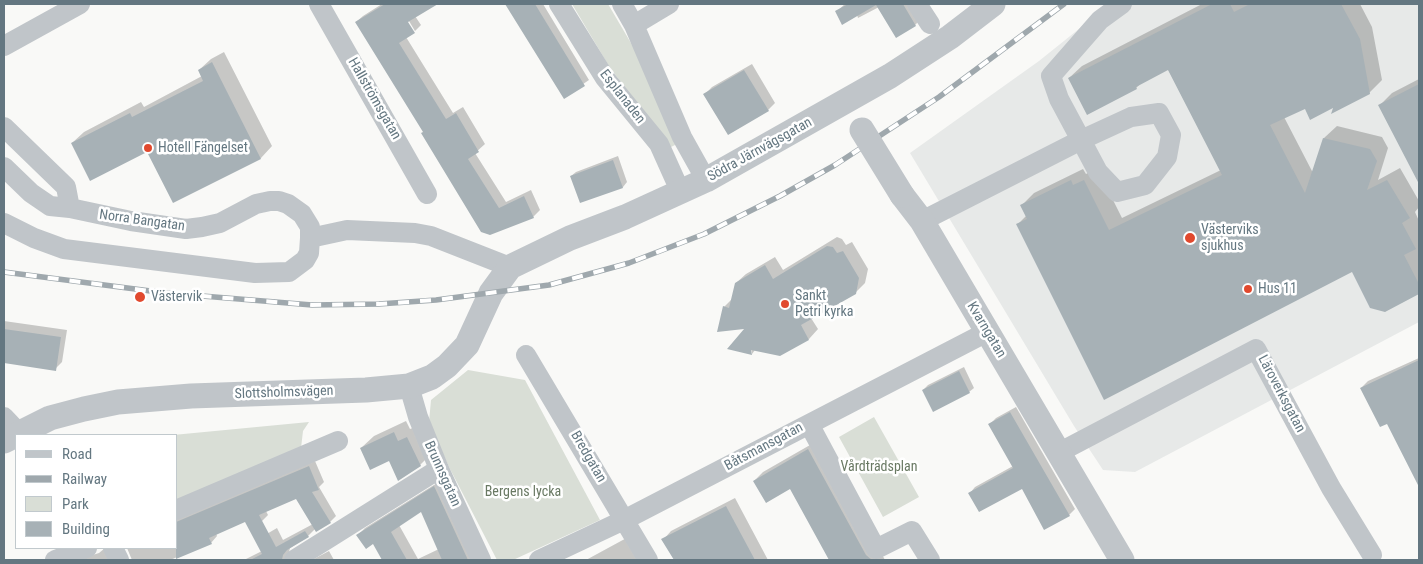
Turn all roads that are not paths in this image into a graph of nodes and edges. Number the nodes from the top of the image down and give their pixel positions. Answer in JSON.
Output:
{"nodes":[{"id":1,"x":80,"y":4,"type":"edge"},
{"id":2,"x":319,"y":4,"type":"edge"},
{"id":3,"x":559,"y":4,"type":"edge"},
{"id":4,"x":622,"y":4,"type":"edge"},
{"id":5,"x":669,"y":4,"type":"edge"},
{"id":6,"x":918,"y":4,"type":"edge"},
{"id":7,"x":993,"y":4,"type":"edge"},
{"id":8,"x":1122,"y":4,"type":"edge"},
{"id":9,"x":930,"y":24,"type":"dead end"},
{"id":10,"x":634,"y":25,"type":"junction"},
{"id":11,"x":5,"y":43,"type":"edge"},
{"id":12,"x":845,"y":102,"type":"junction"},
{"id":13,"x":4,"y":127,"type":"edge"},
{"id":14,"x":1081,"y":140,"type":"junction"},
{"id":15,"x":4,"y":167,"type":"edge"},
{"id":16,"x":706,"y":180,"type":"junction"},
{"id":17,"x":681,"y":193,"type":"junction"},
{"id":18,"x":428,"y":194,"type":"dead end"},
{"id":19,"x":70,"y":208,"type":"junction"},
{"id":20,"x":922,"y":221,"type":"junction"},
{"id":21,"x":4,"y":223,"type":"edge"},
{"id":22,"x":310,"y":238,"type":"junction"},
{"id":23,"x":510,"y":267,"type":"junction"},
{"id":24,"x":987,"y":332,"type":"junction"},
{"id":25,"x":526,"y":355,"type":"dead end"},
{"id":26,"x":409,"y":386,"type":"junction"},
{"id":27,"x":808,"y":424,"type":"junction"},
{"id":28,"x":12,"y":431,"type":"edge"},
{"id":29,"x":338,"y":441,"type":"dead end"},
{"id":30,"x":1058,"y":452,"type":"junction"},
{"id":31,"x":438,"y":469,"type":"junction"},
{"id":32,"x":178,"y":509,"type":"edge"},
{"id":33,"x":624,"y":520,"type":"junction"},
{"id":34,"x":84,"y":549,"type":"edge"},
{"id":35,"x":1372,"y":555,"type":"dead end"},
{"id":36,"x":56,"y":560,"type":"edge"},
{"id":37,"x":294,"y":560,"type":"edge"},
{"id":38,"x":481,"y":560,"type":"edge"},
{"id":39,"x":539,"y":560,"type":"edge"},
{"id":40,"x":648,"y":560,"type":"edge"},
{"id":41,"x":930,"y":560,"type":"edge"},
{"id":42,"x":1122,"y":560,"type":"edge"}],
"edges":[{"from":1,"to":11,"type":"street"},
{"from":2,"to":18,"type":"street","name":"Hallströmsgatan"},
{"from":3,"to":17,"type":"street","name":"Esplanaden"},
{"from":4,"to":10,"type":"street"},
{"from":5,"to":10,"type":"street"},
{"from":6,"to":9,"type":"street"},
{"from":7,"to":12,"type":"street","name":"Södra Järnvägsgatan"},
{"from":8,"to":14,"type":"street"},
{"from":10,"to":16,"type":"street"},
{"from":12,"to":16,"type":"street","name":"Södra Järnvägsgatan"},
{"from":12,"to":20,"type":"street","name":"Kvarngatan","bridge":true},
{"from":13,"to":19,"type":"street"},
{"from":14,"to":14,"type":"street"},
{"from":14,"to":20,"type":"street"},
{"from":15,"to":19,"type":"street","name":"Norra Bangatan"},
{"from":16,"to":17,"type":"street","name":"Södra Järnvägsgatan"},
{"from":17,"to":23,"type":"street","name":"Södra Järnvägsgatan"},
{"from":19,"to":22,"type":"street","name":"Norra Bangatan"},
{"from":20,"to":24,"type":"street","name":"Kvarngatan"},
{"from":21,"to":22,"type":"street"},
{"from":22,"to":23,"type":"street"},
{"from":23,"to":26,"type":"street","name":"Slottsholmsvägen"},
{"from":24,"to":27,"type":"street","name":"Båtsmansgatan"},
{"from":24,"to":30,"type":"street","name":"Kvarngatan"},
{"from":25,"to":33,"type":"street","name":"Bredgatan"},
{"from":26,"to":28,"type":"street","name":"Slottsholmsvägen"},
{"from":26,"to":31,"type":"street","name":"Brunnsgatan"},
{"from":27,"to":33,"type":"street","name":"Båtsmansgatan"},
{"from":27,"to":41,"type":"street"},
{"from":29,"to":32,"type":"street"},
{"from":30,"to":35,"type":"street","name":"Läroverksgatan"},
{"from":30,"to":42,"type":"street","name":"Kvarngatan"},
{"from":31,"to":37,"type":"street"},
{"from":31,"to":38,"type":"street","name":"Brunnsgatan"},
{"from":33,"to":39,"type":"street","name":"Båtsmansgatan"},
{"from":33,"to":40,"type":"street","name":"Bredgatan"},
{"from":34,"to":36,"type":"street"}]}
